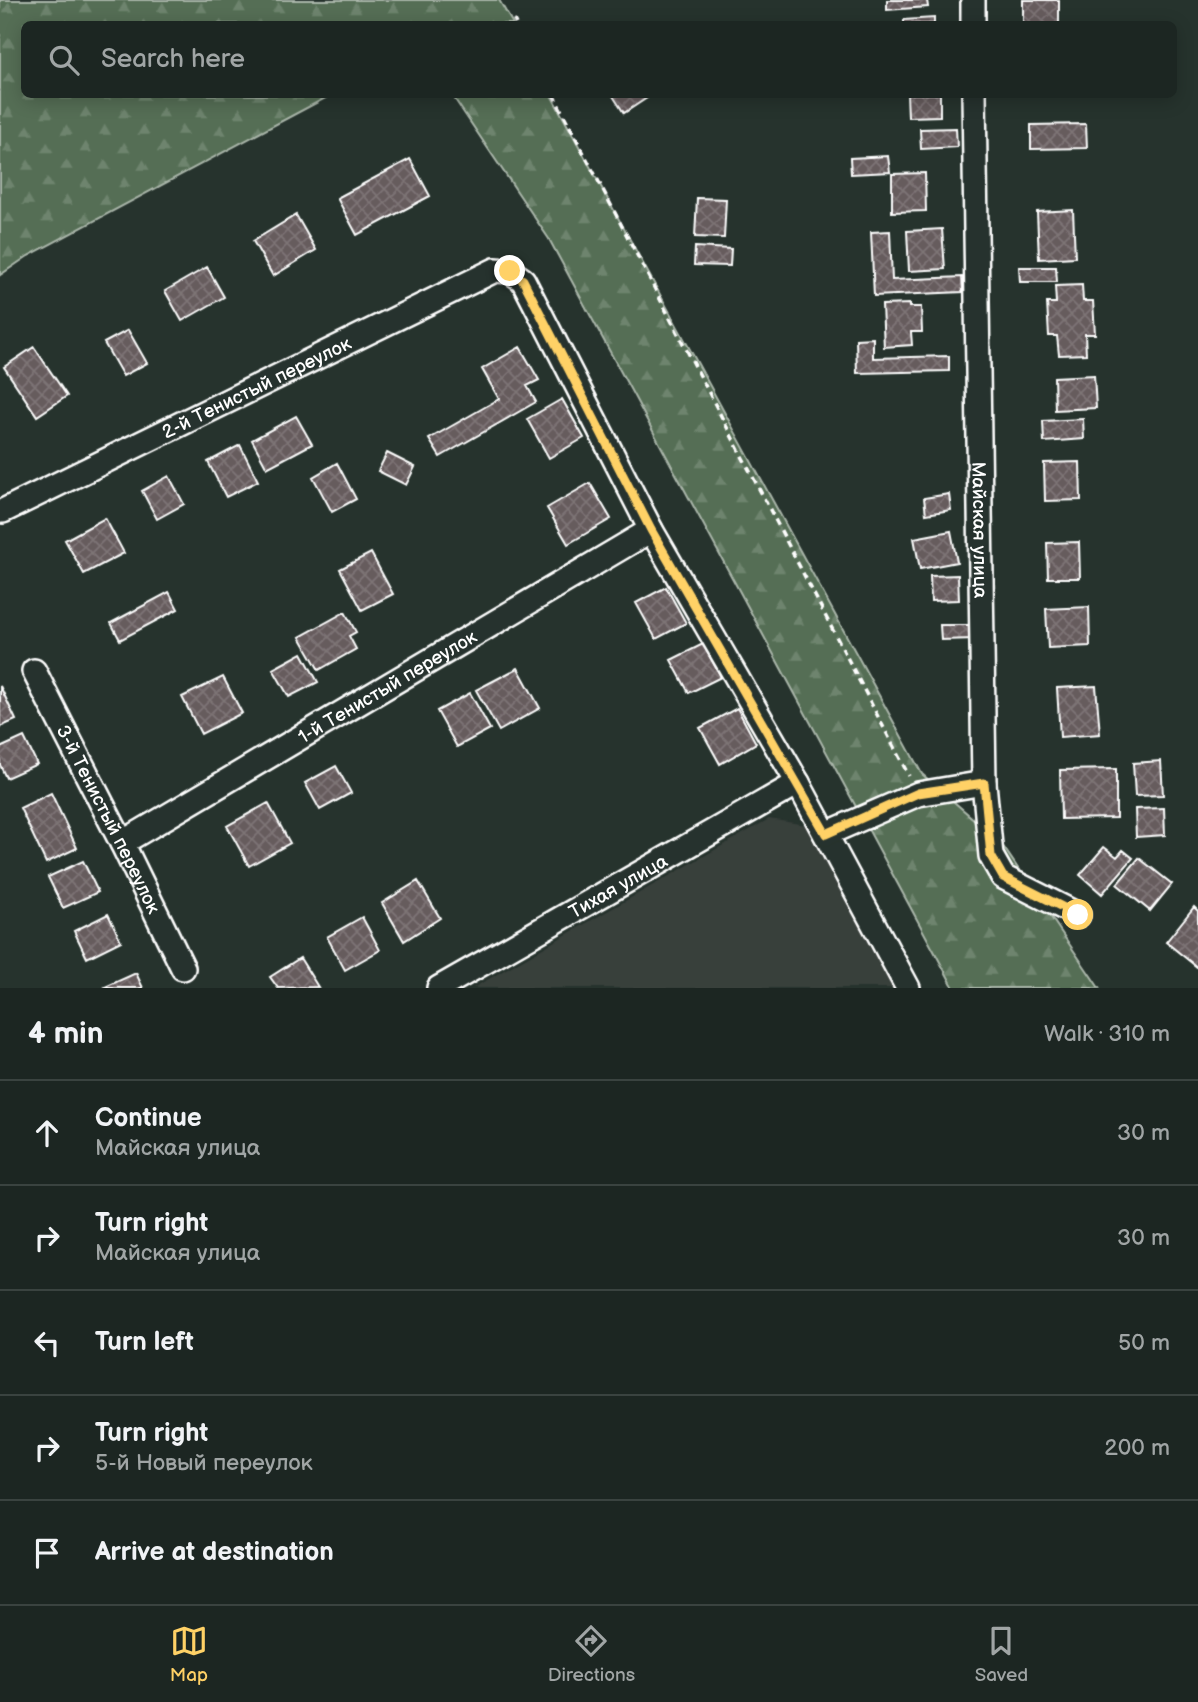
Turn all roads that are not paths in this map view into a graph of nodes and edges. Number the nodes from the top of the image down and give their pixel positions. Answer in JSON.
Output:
{"nodes":[{"id":1,"x":973,"y":0,"type":"edge"},
{"id":2,"x":973,"y":21,"type":"edge"},
{"id":3,"x":974,"y":98,"type":"edge"},
{"id":4,"x":2,"y":511,"type":"dead end"},
{"id":5,"x":651,"y":530,"type":"junction"},
{"id":6,"x":34,"y":671,"type":"dead end"},
{"id":7,"x":798,"y":783,"type":"junction"},
{"id":8,"x":984,"y":783,"type":"junction"},
{"id":9,"x":826,"y":834,"type":"junction"},
{"id":10,"x":122,"y":843,"type":"junction"},
{"id":11,"x":1078,"y":915,"type":"dead end"},
{"id":12,"x":183,"y":968,"type":"dead end"},
{"id":13,"x":439,"y":988,"type":"edge"},
{"id":14,"x":908,"y":988,"type":"edge"}],
"edges":[{"from":1,"to":2,"type":"street"},
{"from":3,"to":8,"type":"street","name":"Майская улица"},
{"from":4,"to":5,"type":"street","name":"2-й Тенистый переулок"},
{"from":5,"to":7,"type":"street"},
{"from":5,"to":10,"type":"street","name":"1-й Тенистый переулок"},
{"from":6,"to":10,"type":"street","name":"3-й Тенистый переулок"},
{"from":7,"to":9,"type":"street"},
{"from":7,"to":13,"type":"street","name":"Тихая улица"},
{"from":8,"to":9,"type":"street"},
{"from":8,"to":11,"type":"street","name":"Майская улица"},
{"from":9,"to":14,"type":"street"},
{"from":10,"to":12,"type":"street","name":"3-й Тенистый переулок"}]}
